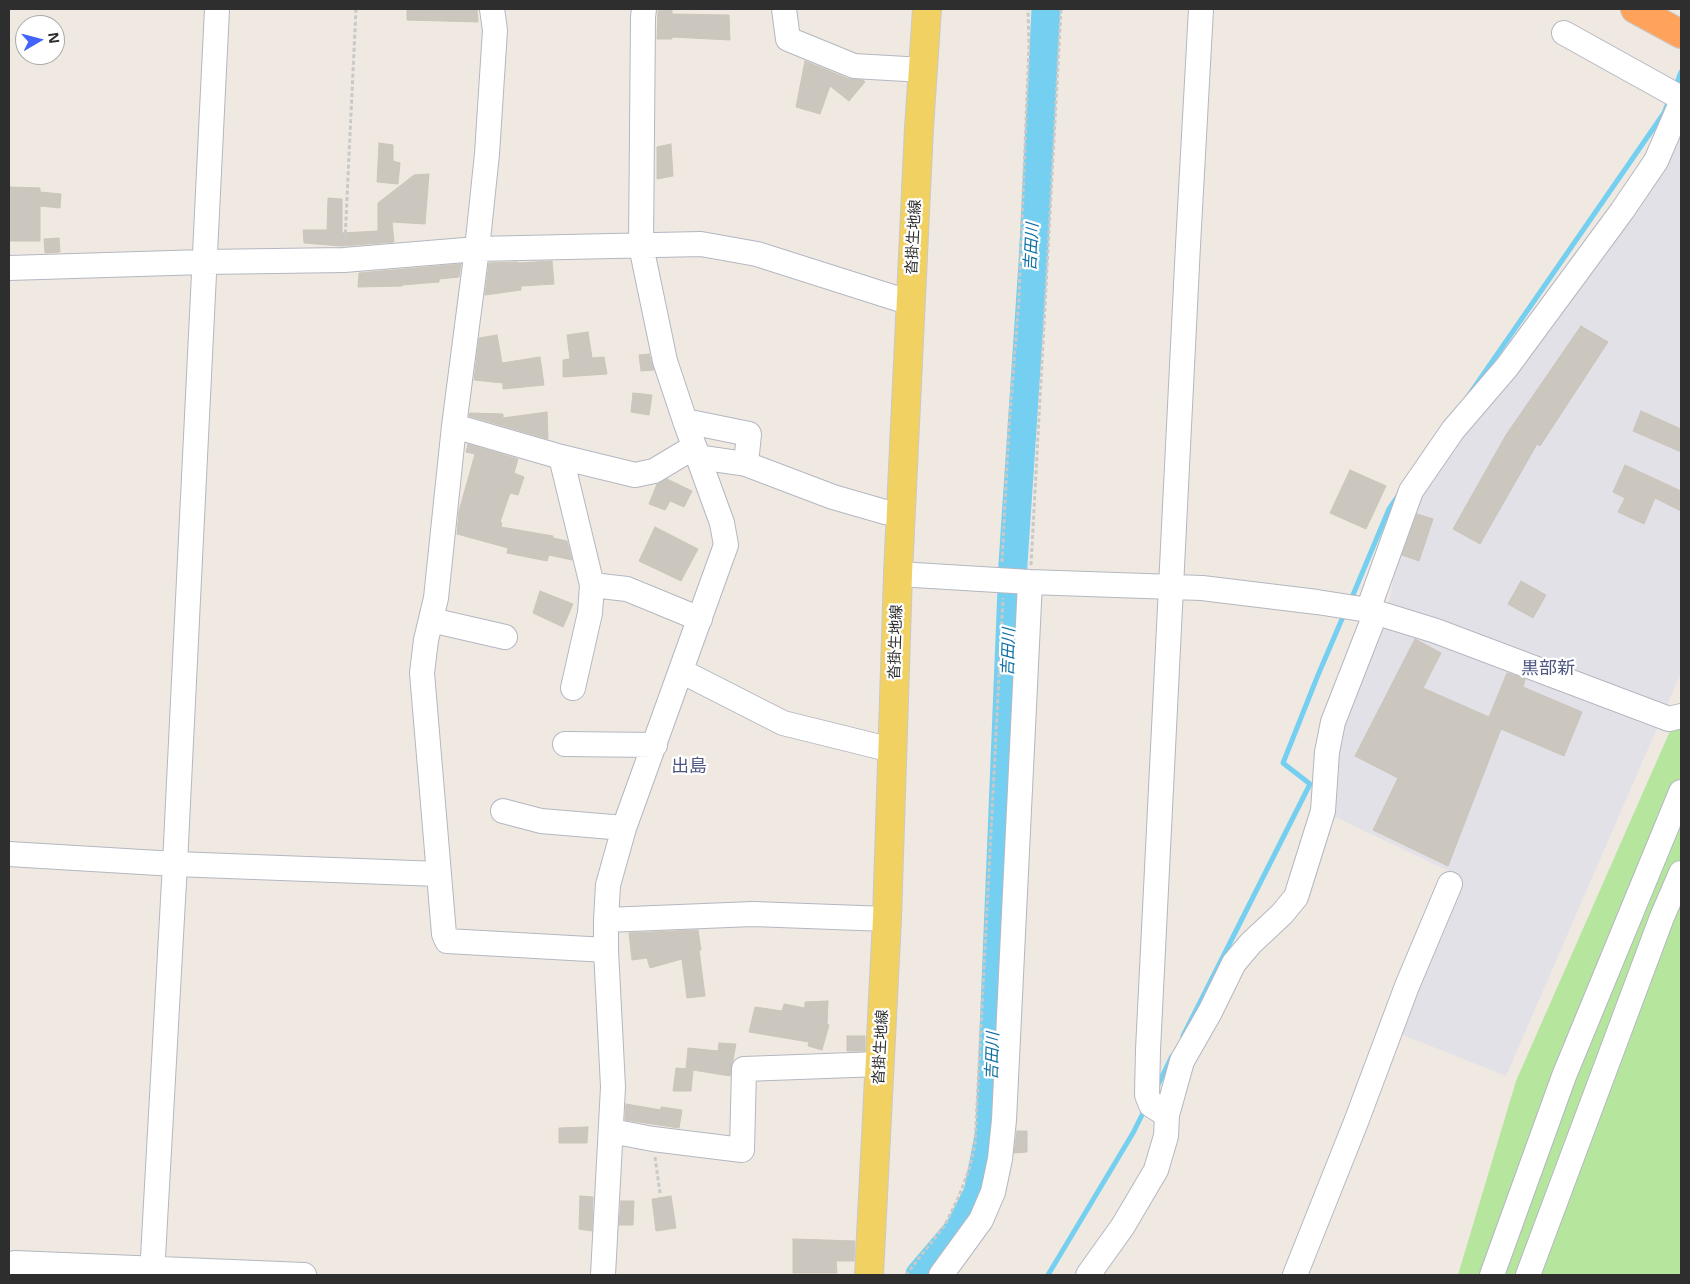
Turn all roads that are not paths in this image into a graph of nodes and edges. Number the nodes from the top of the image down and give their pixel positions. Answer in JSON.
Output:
{"nodes":[{"id":1,"x":217,"y":9,"type":"edge"},
{"id":2,"x":492,"y":9,"type":"edge"},
{"id":3,"x":644,"y":9,"type":"edge"},
{"id":4,"x":784,"y":9,"type":"edge"},
{"id":5,"x":927,"y":9,"type":"edge"},
{"id":6,"x":1201,"y":9,"type":"edge"},
{"id":7,"x":1635,"y":9,"type":"edge"},
{"id":8,"x":1564,"y":33,"type":"dead end"},
{"id":9,"x":1681,"y":34,"type":"edge"},
{"id":10,"x":923,"y":70,"type":"junction"},
{"id":11,"x":1681,"y":98,"type":"edge"},
{"id":12,"x":1681,"y":102,"type":"edge"},
{"id":13,"x":641,"y":246,"type":"junction"},
{"id":14,"x":478,"y":249,"type":"junction"},
{"id":15,"x":204,"y":262,"type":"junction"},
{"id":16,"x":9,"y":268,"type":"edge"},
{"id":17,"x":911,"y":303,"type":"junction"},
{"id":18,"x":685,"y":421,"type":"junction"},
{"id":19,"x":454,"y":426,"type":"junction"},
{"id":20,"x":696,"y":452,"type":"junction"},
{"id":21,"x":561,"y":457,"type":"junction"},
{"id":22,"x":746,"y":464,"type":"junction"},
{"id":23,"x":901,"y":514,"type":"junction"},
{"id":24,"x":898,"y":574,"type":"junction"},
{"id":25,"x":1029,"y":582,"type":"junction"},
{"id":26,"x":592,"y":585,"type":"junction"},
{"id":27,"x":1172,"y":587,"type":"junction"},
{"id":28,"x":1372,"y":611,"type":"junction"},
{"id":29,"x":700,"y":619,"type":"junction"},
{"id":30,"x":431,"y":620,"type":"junction"},
{"id":31,"x":505,"y":637,"type":"dead end"},
{"id":32,"x":681,"y":671,"type":"junction"},
{"id":33,"x":573,"y":688,"type":"dead end"},
{"id":34,"x":1681,"y":716,"type":"edge"},
{"id":35,"x":565,"y":744,"type":"dead end"},
{"id":36,"x":655,"y":745,"type":"junction"},
{"id":37,"x":892,"y":750,"type":"junction"},
{"id":38,"x":1681,"y":792,"type":"edge"},
{"id":39,"x":503,"y":811,"type":"dead end"},
{"id":40,"x":624,"y":828,"type":"junction"},
{"id":41,"x":9,"y":854,"type":"edge"},
{"id":42,"x":175,"y":864,"type":"junction"},
{"id":43,"x":1681,"y":873,"type":"edge"},
{"id":44,"x":439,"y":874,"type":"junction"},
{"id":45,"x":1450,"y":884,"type":"dead end"},
{"id":46,"x":887,"y":919,"type":"junction"},
{"id":47,"x":606,"y":920,"type":"junction"},
{"id":48,"x":606,"y":950,"type":"junction"},
{"id":49,"x":880,"y":1064,"type":"junction"},
{"id":50,"x":1167,"y":1115,"type":"junction"},
{"id":51,"x":611,"y":1131,"type":"junction"},
{"id":52,"x":9,"y":1264,"type":"edge"},
{"id":53,"x":153,"y":1272,"type":"edge"},
{"id":54,"x":304,"y":1275,"type":"edge"},
{"id":55,"x":603,"y":1275,"type":"edge"},
{"id":56,"x":869,"y":1275,"type":"edge"},
{"id":57,"x":941,"y":1275,"type":"edge"},
{"id":58,"x":1088,"y":1275,"type":"edge"},
{"id":59,"x":1295,"y":1275,"type":"edge"},
{"id":60,"x":1492,"y":1275,"type":"edge"},
{"id":61,"x":1528,"y":1275,"type":"edge"}],
"edges":[{"from":1,"to":15,"type":"street"},
{"from":2,"to":14,"type":"street"},
{"from":3,"to":13,"type":"street"},
{"from":4,"to":10,"type":"street"},
{"from":5,"to":10,"type":"main road","name":"沓掛生地線"},
{"from":6,"to":27,"type":"street"},
{"from":7,"to":9,"type":"highway"},
{"from":8,"to":11,"type":"street"},
{"from":10,"to":17,"type":"main road","name":"沓掛生地線"},
{"from":12,"to":28,"type":"street"},
{"from":13,"to":14,"type":"street"},
{"from":13,"to":17,"type":"street"},
{"from":13,"to":18,"type":"street"},
{"from":14,"to":15,"type":"street"},
{"from":14,"to":19,"type":"street"},
{"from":15,"to":16,"type":"street"},
{"from":15,"to":42,"type":"street"},
{"from":17,"to":23,"type":"main road","name":"沓掛生地線"},
{"from":18,"to":20,"type":"street"},
{"from":18,"to":22,"type":"street"},
{"from":19,"to":21,"type":"street"},
{"from":19,"to":30,"type":"street"},
{"from":20,"to":21,"type":"street"},
{"from":20,"to":22,"type":"street"},
{"from":20,"to":29,"type":"street"},
{"from":21,"to":26,"type":"street"},
{"from":22,"to":23,"type":"street"},
{"from":23,"to":24,"type":"main road","name":"沓掛生地線"},
{"from":24,"to":25,"type":"street"},
{"from":24,"to":37,"type":"main road","name":"沓掛生地線"},
{"from":25,"to":27,"type":"street"},
{"from":25,"to":57,"type":"street"},
{"from":26,"to":29,"type":"street"},
{"from":26,"to":33,"type":"street"},
{"from":27,"to":28,"type":"street"},
{"from":27,"to":50,"type":"street"},
{"from":28,"to":34,"type":"street"},
{"from":28,"to":50,"type":"street"},
{"from":29,"to":32,"type":"street"},
{"from":30,"to":31,"type":"street"},
{"from":30,"to":44,"type":"street"},
{"from":32,"to":36,"type":"street"},
{"from":32,"to":37,"type":"street"},
{"from":35,"to":36,"type":"street"},
{"from":36,"to":40,"type":"street"},
{"from":37,"to":46,"type":"main road","name":"沓掛生地線"},
{"from":38,"to":60,"type":"street"},
{"from":39,"to":40,"type":"street"},
{"from":40,"to":47,"type":"street"},
{"from":41,"to":42,"type":"street"},
{"from":42,"to":44,"type":"street"},
{"from":42,"to":53,"type":"street"},
{"from":43,"to":61,"type":"street"},
{"from":44,"to":48,"type":"street"},
{"from":45,"to":59,"type":"street"},
{"from":46,"to":47,"type":"street"},
{"from":46,"to":49,"type":"main road","name":"沓掛生地線"},
{"from":47,"to":48,"type":"street"},
{"from":48,"to":51,"type":"street"},
{"from":49,"to":51,"type":"street"},
{"from":49,"to":56,"type":"main road","name":"沓掛生地線"},
{"from":50,"to":58,"type":"street"},
{"from":51,"to":55,"type":"street"},
{"from":52,"to":53,"type":"street"},
{"from":53,"to":54,"type":"street"}]}
